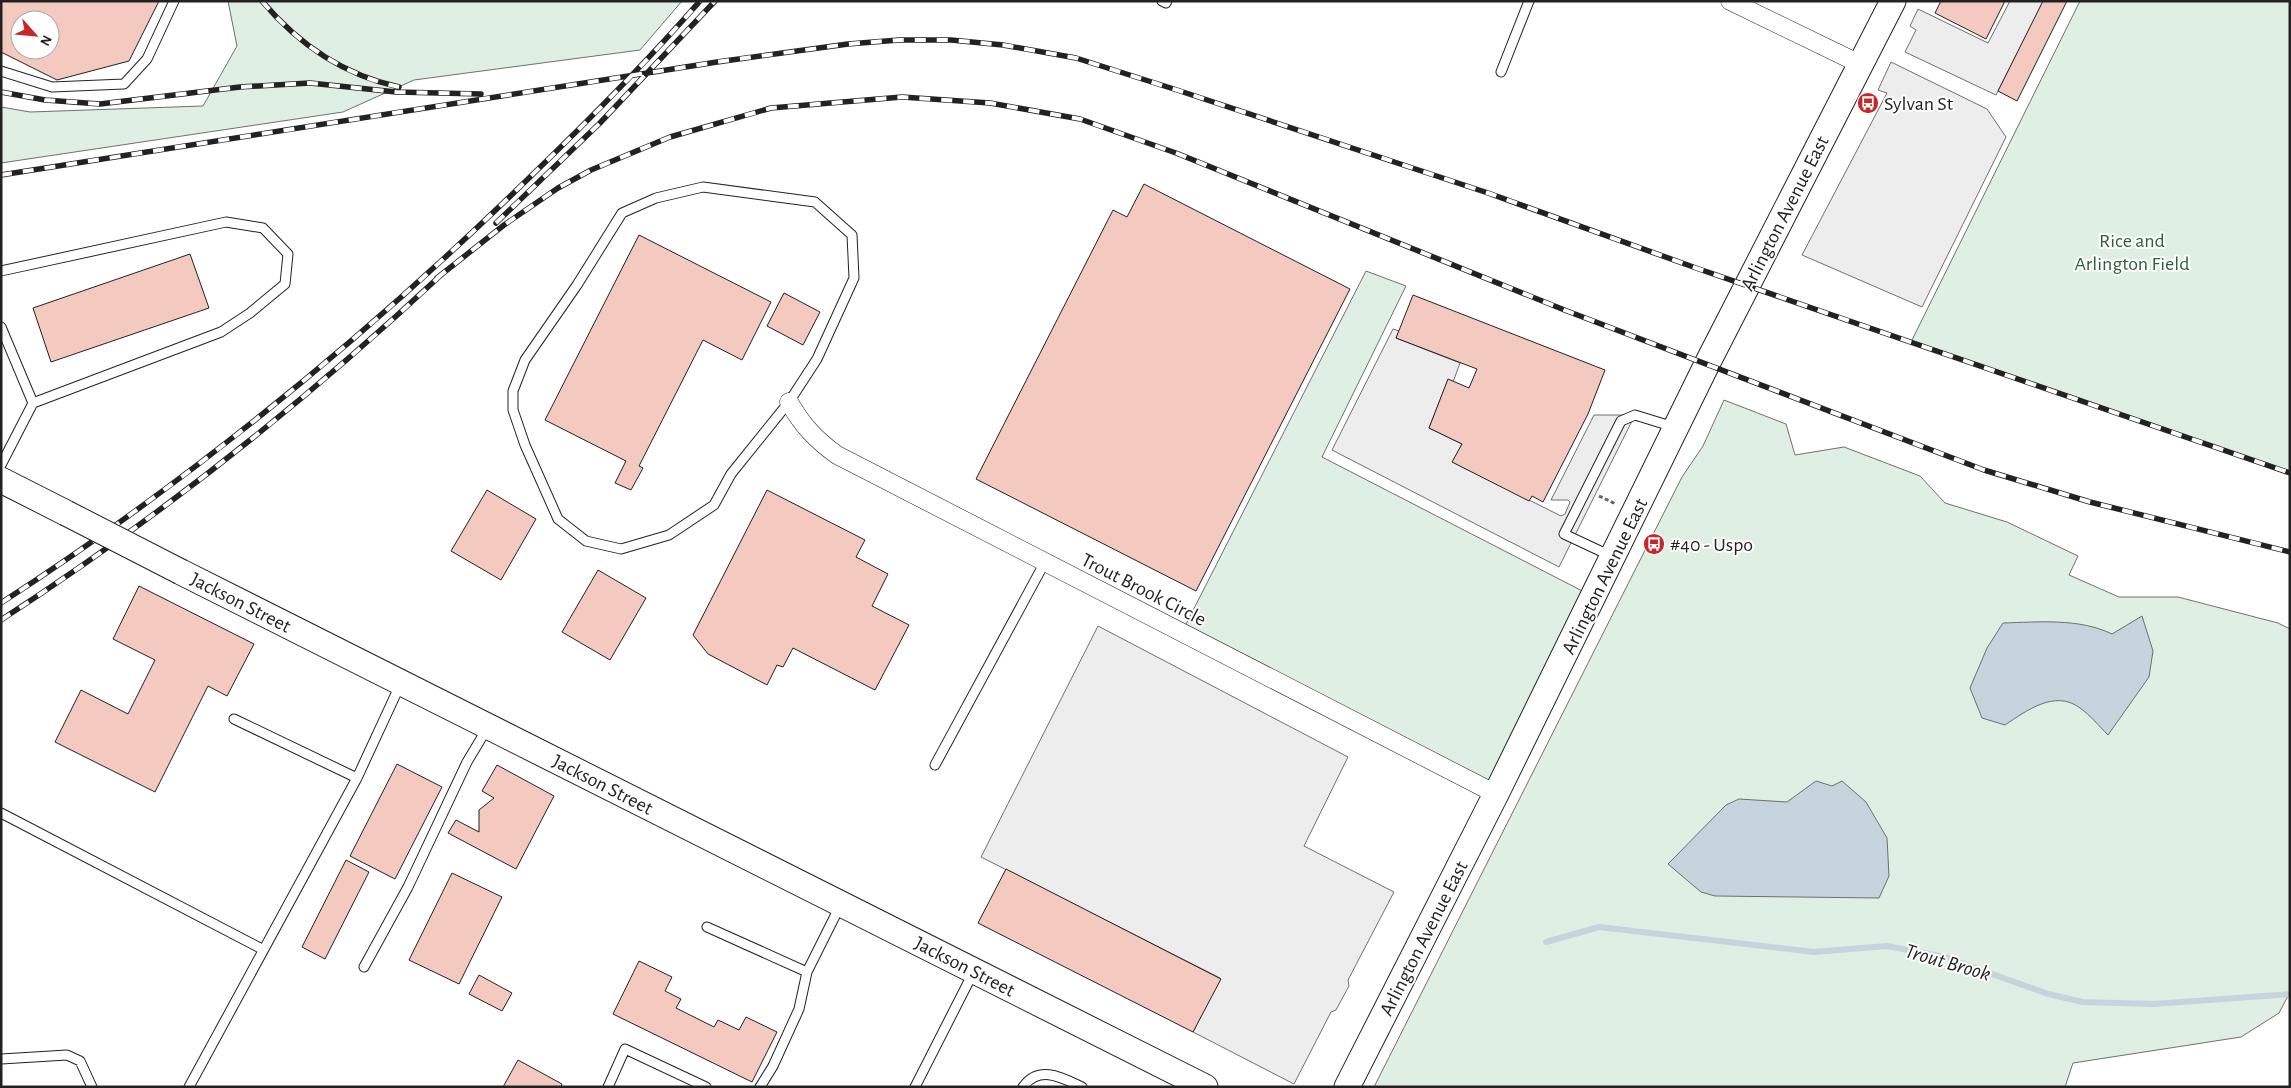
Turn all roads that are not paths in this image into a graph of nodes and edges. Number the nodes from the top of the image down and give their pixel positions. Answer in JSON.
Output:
{"nodes":[{"id":1,"x":174,"y":1,"type":"edge"},
{"id":2,"x":1162,"y":1,"type":"edge"},
{"id":3,"x":1167,"y":1,"type":"edge"},
{"id":4,"x":1529,"y":1,"type":"edge"},
{"id":5,"x":1730,"y":1,"type":"edge"},
{"id":6,"x":1893,"y":1,"type":"edge"},
{"id":7,"x":1860,"y":64,"type":"junction"},
{"id":8,"x":1,"y":71,"type":"edge"},
{"id":9,"x":1501,"y":72,"type":"dead end"},
{"id":10,"x":1,"y":271,"type":"edge"},
{"id":11,"x":1,"y":327,"type":"edge"},
{"id":12,"x":790,"y":402,"type":"junction"},
{"id":13,"x":33,"y":403,"type":"junction"},
{"id":14,"x":1676,"y":428,"type":"junction"},
{"id":15,"x":1,"y":465,"type":"edge"},
{"id":16,"x":1,"y":480,"type":"edge"},
{"id":17,"x":1614,"y":558,"type":"junction"},
{"id":18,"x":1045,"y":562,"type":"junction"},
{"id":19,"x":401,"y":683,"type":"junction"},
{"id":20,"x":234,"y":720,"type":"dead end"},
{"id":21,"x":488,"y":726,"type":"junction"},
{"id":22,"x":935,"y":765,"type":"dead end"},
{"id":23,"x":357,"y":778,"type":"junction"},
{"id":24,"x":1496,"y":794,"type":"junction"},
{"id":25,"x":1,"y":813,"type":"edge"},
{"id":26,"x":841,"y":904,"type":"junction"},
{"id":27,"x":707,"y":927,"type":"dead end"},
{"id":28,"x":262,"y":949,"type":"junction"},
{"id":29,"x":364,"y":967,"type":"dead end"},
{"id":30,"x":974,"y":971,"type":"junction"},
{"id":31,"x":807,"y":972,"type":"junction"},
{"id":32,"x":1,"y":1060,"type":"edge"},
{"id":33,"x":92,"y":1087,"type":"edge"},
{"id":34,"x":189,"y":1087,"type":"edge"},
{"id":35,"x":608,"y":1087,"type":"edge"},
{"id":36,"x":706,"y":1087,"type":"edge"},
{"id":37,"x":760,"y":1087,"type":"edge"},
{"id":38,"x":915,"y":1087,"type":"edge"},
{"id":39,"x":1023,"y":1087,"type":"edge"},
{"id":40,"x":1082,"y":1087,"type":"edge"},
{"id":41,"x":1205,"y":1087,"type":"edge"},
{"id":42,"x":1347,"y":1087,"type":"edge"}],
"edges":[{"from":1,"to":8,"type":"lane"},
{"from":2,"to":3,"type":"lane"},
{"from":4,"to":9,"type":"lane"},
{"from":5,"to":7,"type":"street"},
{"from":6,"to":7,"type":"street","name":"Arlington Avenue East"},
{"from":7,"to":14,"type":"street","name":"Arlington Avenue East"},
{"from":10,"to":13,"type":"lane"},
{"from":11,"to":13,"type":"lane"},
{"from":12,"to":12,"type":"lane"},
{"from":12,"to":18,"type":"street","name":"Trout Brook Circle"},
{"from":13,"to":15,"type":"lane"},
{"from":14,"to":17,"type":"street","name":"Arlington Avenue East"},
{"from":14,"to":17,"type":"lane"},
{"from":16,"to":19,"type":"street","name":"Jackson Street","bridge":true},
{"from":17,"to":24,"type":"street","name":"Arlington Avenue East"},
{"from":18,"to":22,"type":"lane"},
{"from":18,"to":24,"type":"street","name":"Trout Brook Circle"},
{"from":19,"to":21,"type":"street","name":"Jackson Street"},
{"from":19,"to":23,"type":"lane"},
{"from":20,"to":23,"type":"lane"},
{"from":21,"to":26,"type":"street","name":"Jackson Street"},
{"from":21,"to":29,"type":"lane"},
{"from":23,"to":28,"type":"lane"},
{"from":24,"to":42,"type":"street","name":"Arlington Avenue East"},
{"from":25,"to":28,"type":"lane"},
{"from":26,"to":30,"type":"street","name":"Jackson Street"},
{"from":26,"to":31,"type":"lane"},
{"from":27,"to":31,"type":"lane"},
{"from":28,"to":34,"type":"lane"},
{"from":30,"to":38,"type":"lane"},
{"from":30,"to":41,"type":"street","name":"Jackson Street"},
{"from":31,"to":37,"type":"lane"},
{"from":32,"to":33,"type":"lane"},
{"from":35,"to":36,"type":"lane"},
{"from":39,"to":40,"type":"lane"}]}
